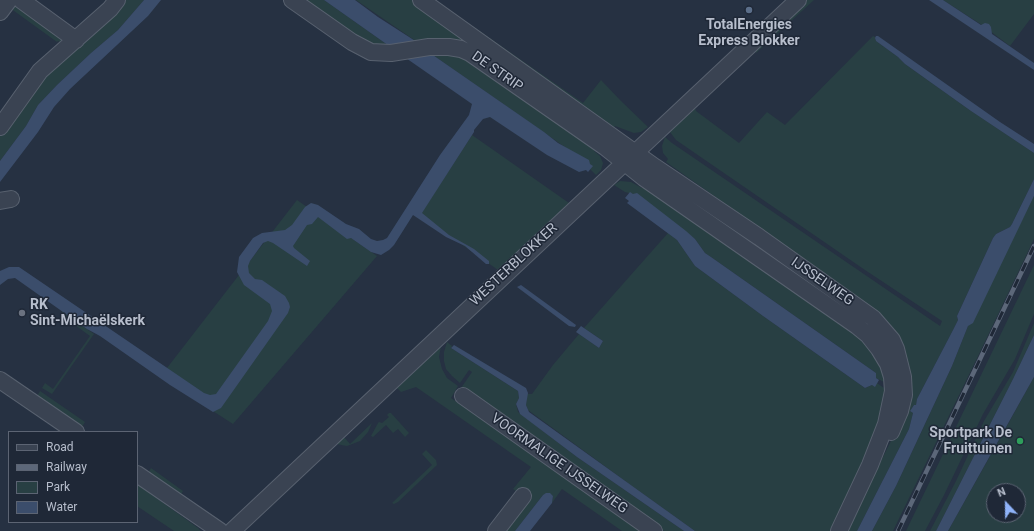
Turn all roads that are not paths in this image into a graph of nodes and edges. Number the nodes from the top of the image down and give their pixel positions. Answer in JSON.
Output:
{"nodes":[{"id":1,"x":9,"y":0,"type":"edge"},
{"id":2,"x":21,"y":0,"type":"edge"},
{"id":3,"x":117,"y":0,"type":"edge"},
{"id":4,"x":292,"y":0,"type":"edge"},
{"id":5,"x":421,"y":0,"type":"edge"},
{"id":6,"x":798,"y":0,"type":"edge"},
{"id":7,"x":0,"y":12,"type":"edge"},
{"id":8,"x":76,"y":40,"type":"junction"},
{"id":9,"x":0,"y":127,"type":"edge"},
{"id":10,"x":635,"y":152,"type":"junction"},
{"id":11,"x":624,"y":163,"type":"junction"},
{"id":12,"x":0,"y":380,"type":"edge"},
{"id":13,"x":463,"y":396,"type":"dead end"},
{"id":14,"x":74,"y":431,"type":"edge"},
{"id":15,"x":870,"y":465,"type":"junction"},
{"id":16,"x":138,"y":475,"type":"edge"},
{"id":17,"x":523,"y":496,"type":"dead end"},
{"id":18,"x":220,"y":531,"type":"edge"},
{"id":19,"x":232,"y":531,"type":"edge"},
{"id":20,"x":496,"y":531,"type":"edge"},
{"id":21,"x":654,"y":531,"type":"edge"},
{"id":22,"x":838,"y":531,"type":"edge"}],
"edges":[{"from":1,"to":7,"type":"street"},
{"from":2,"to":8,"type":"street"},
{"from":3,"to":8,"type":"street"},
{"from":4,"to":11,"type":"street","name":"DE STRIP"},
{"from":5,"to":10,"type":"street","name":"DE STRIP"},
{"from":6,"to":10,"type":"street","name":"WESTERBLOKKER"},
{"from":8,"to":9,"type":"street"},
{"from":10,"to":11,"type":"street","name":"WESTERBLOKKER"},
{"from":10,"to":15,"type":"street","name":"IJSSELWEG"},
{"from":11,"to":15,"type":"street","name":"IJSSELWEG"},
{"from":11,"to":19,"type":"street","name":"WESTERBLOKKER"},
{"from":12,"to":14,"type":"street"},
{"from":13,"to":21,"type":"street","name":"VOORMALIGE IJSSELWEG"},
{"from":15,"to":22,"type":"street","name":"IJSSELWEG"},
{"from":16,"to":18,"type":"street"},
{"from":17,"to":20,"type":"street"}]}
